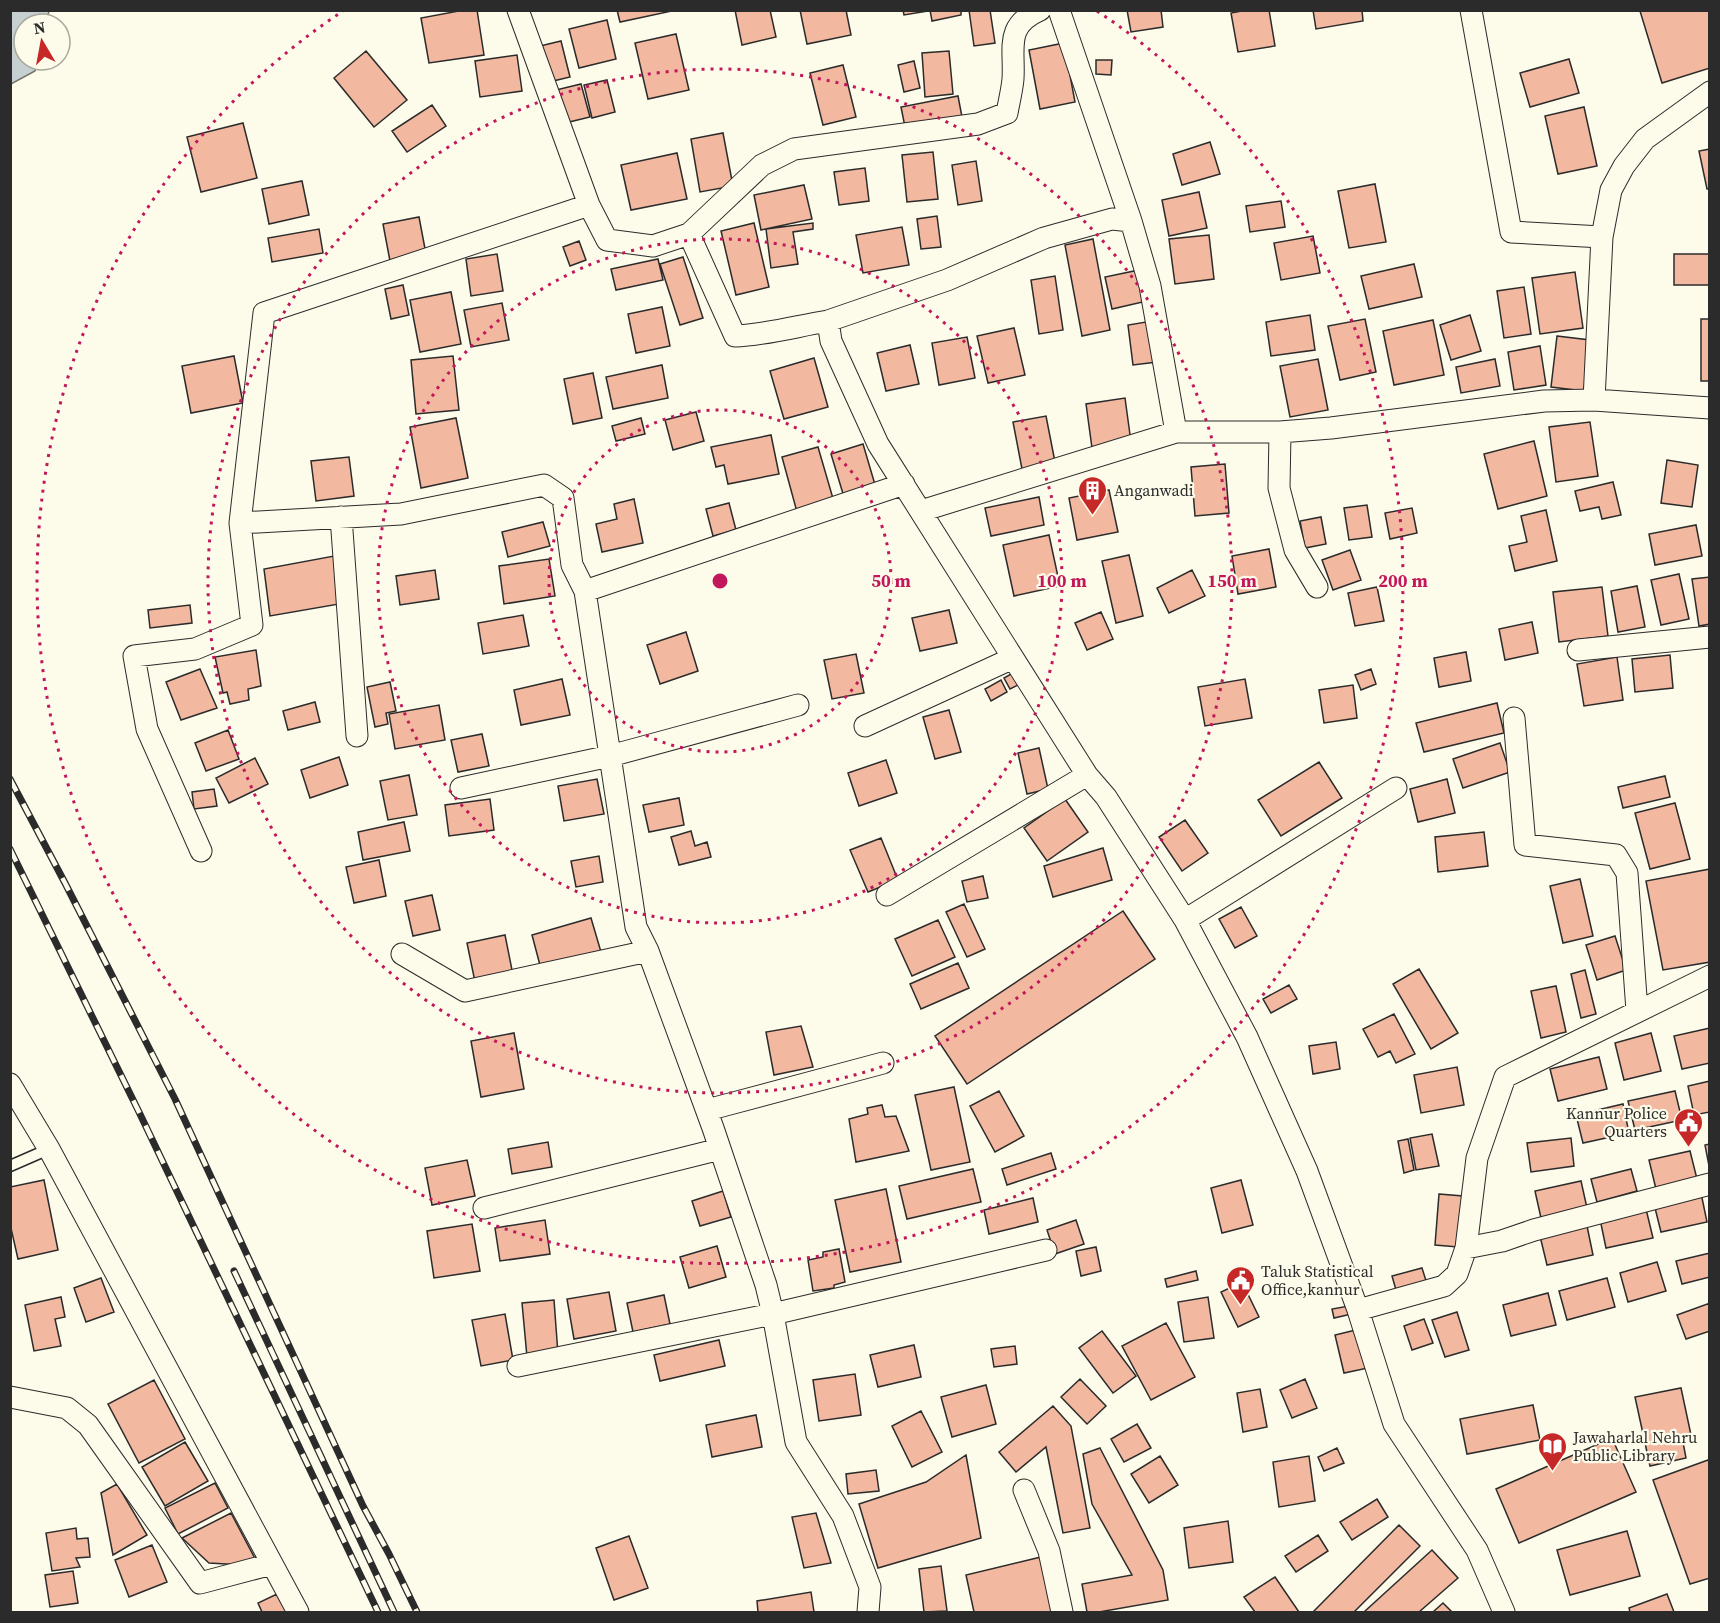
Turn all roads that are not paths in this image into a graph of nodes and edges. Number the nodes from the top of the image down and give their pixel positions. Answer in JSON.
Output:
{"nodes":[{"id":1,"x":518,"y":10,"type":"edge"},
{"id":2,"x":1040,"y":10,"type":"edge"},
{"id":3,"x":1059,"y":10,"type":"edge"},
{"id":4,"x":1471,"y":10,"type":"edge"},
{"id":5,"x":1710,"y":92,"type":"edge"},
{"id":6,"x":589,"y":205,"type":"junction"},
{"id":7,"x":1131,"y":221,"type":"junction"},
{"id":8,"x":689,"y":234,"type":"junction"},
{"id":9,"x":1602,"y":237,"type":"junction"},
{"id":10,"x":828,"y":321,"type":"junction"},
{"id":11,"x":1594,"y":400,"type":"junction"},
{"id":12,"x":1710,"y":408,"type":"edge"},
{"id":13,"x":1176,"y":432,"type":"junction"},
{"id":14,"x":1280,"y":432,"type":"junction"},
{"id":15,"x":904,"y":484,"type":"junction"},
{"id":16,"x":921,"y":512,"type":"junction"},
{"id":17,"x":341,"y":517,"type":"junction"},
{"id":18,"x":240,"y":523,"type":"junction"},
{"id":19,"x":1317,"y":587,"type":"dead end"},
{"id":20,"x":585,"y":591,"type":"junction"},
{"id":21,"x":1710,"y":637,"type":"edge"},
{"id":22,"x":1578,"y":650,"type":"dead end"},
{"id":23,"x":1013,"y":657,"type":"junction"},
{"id":24,"x":798,"y":705,"type":"dead end"},
{"id":25,"x":1514,"y":718,"type":"dead end"},
{"id":26,"x":865,"y":726,"type":"dead end"},
{"id":27,"x":357,"y":736,"type":"dead end"},
{"id":28,"x":610,"y":756,"type":"junction"},
{"id":29,"x":1087,"y":775,"type":"junction"},
{"id":30,"x":461,"y":788,"type":"dead end"},
{"id":31,"x":1396,"y":788,"type":"dead end"},
{"id":32,"x":201,"y":851,"type":"dead end"},
{"id":33,"x":887,"y":895,"type":"dead end"},
{"id":34,"x":1185,"y":920,"type":"junction"},
{"id":35,"x":648,"y":951,"type":"junction"},
{"id":36,"x":402,"y":954,"type":"dead end"},
{"id":37,"x":1710,"y":976,"type":"edge"},
{"id":38,"x":1637,"y":1011,"type":"junction"},
{"id":39,"x":883,"y":1064,"type":"dead end"},
{"id":40,"x":10,"y":1084,"type":"edge"},
{"id":41,"x":707,"y":1110,"type":"junction"},
{"id":42,"x":49,"y":1149,"type":"junction"},
{"id":43,"x":720,"y":1149,"type":"junction"},
{"id":44,"x":10,"y":1166,"type":"edge"},
{"id":45,"x":1710,"y":1184,"type":"edge"},
{"id":46,"x":484,"y":1208,"type":"dead end"},
{"id":47,"x":1466,"y":1248,"type":"junction"},
{"id":48,"x":1046,"y":1250,"type":"dead end"},
{"id":49,"x":1358,"y":1310,"type":"junction"},
{"id":50,"x":773,"y":1314,"type":"junction"},
{"id":51,"x":518,"y":1366,"type":"dead end"},
{"id":52,"x":10,"y":1397,"type":"edge"},
{"id":53,"x":1023,"y":1490,"type":"dead end"},
{"id":54,"x":272,"y":1564,"type":"junction"},
{"id":55,"x":298,"y":1612,"type":"edge"},
{"id":56,"x":868,"y":1612,"type":"edge"},
{"id":57,"x":1062,"y":1612,"type":"edge"},
{"id":58,"x":1504,"y":1612,"type":"edge"}],
"edges":[{"from":1,"to":6,"type":"street"},
{"from":2,"to":8,"type":"street"},
{"from":3,"to":7,"type":"street"},
{"from":4,"to":9,"type":"street"},
{"from":5,"to":9,"type":"street"},
{"from":6,"to":8,"type":"street"},
{"from":6,"to":18,"type":"street"},
{"from":7,"to":10,"type":"street"},
{"from":7,"to":13,"type":"street"},
{"from":8,"to":10,"type":"street"},
{"from":9,"to":11,"type":"street"},
{"from":10,"to":15,"type":"street"},
{"from":11,"to":12,"type":"street"},
{"from":11,"to":14,"type":"street"},
{"from":13,"to":14,"type":"street"},
{"from":13,"to":16,"type":"street"},
{"from":14,"to":19,"type":"street"},
{"from":15,"to":16,"type":"street"},
{"from":15,"to":20,"type":"street"},
{"from":16,"to":23,"type":"street"},
{"from":17,"to":18,"type":"street"},
{"from":17,"to":20,"type":"street"},
{"from":17,"to":27,"type":"street"},
{"from":18,"to":32,"type":"street"},
{"from":20,"to":28,"type":"street"},
{"from":21,"to":22,"type":"street"},
{"from":23,"to":26,"type":"street"},
{"from":23,"to":29,"type":"street"},
{"from":24,"to":28,"type":"street"},
{"from":25,"to":38,"type":"street"},
{"from":28,"to":30,"type":"street"},
{"from":28,"to":35,"type":"street"},
{"from":29,"to":33,"type":"street"},
{"from":29,"to":34,"type":"street"},
{"from":31,"to":34,"type":"street"},
{"from":34,"to":49,"type":"street"},
{"from":35,"to":36,"type":"street"},
{"from":35,"to":41,"type":"street"},
{"from":37,"to":38,"type":"street"},
{"from":38,"to":47,"type":"street"},
{"from":39,"to":41,"type":"street"},
{"from":40,"to":42,"type":"street"},
{"from":41,"to":43,"type":"street"},
{"from":42,"to":44,"type":"lane"},
{"from":42,"to":54,"type":"street"},
{"from":43,"to":46,"type":"street"},
{"from":43,"to":50,"type":"street"},
{"from":45,"to":47,"type":"street"},
{"from":47,"to":49,"type":"street"},
{"from":48,"to":50,"type":"street"},
{"from":49,"to":58,"type":"street"},
{"from":50,"to":51,"type":"street"},
{"from":50,"to":56,"type":"street"},
{"from":52,"to":54,"type":"street"},
{"from":53,"to":57,"type":"street"},
{"from":54,"to":55,"type":"street"}]}
